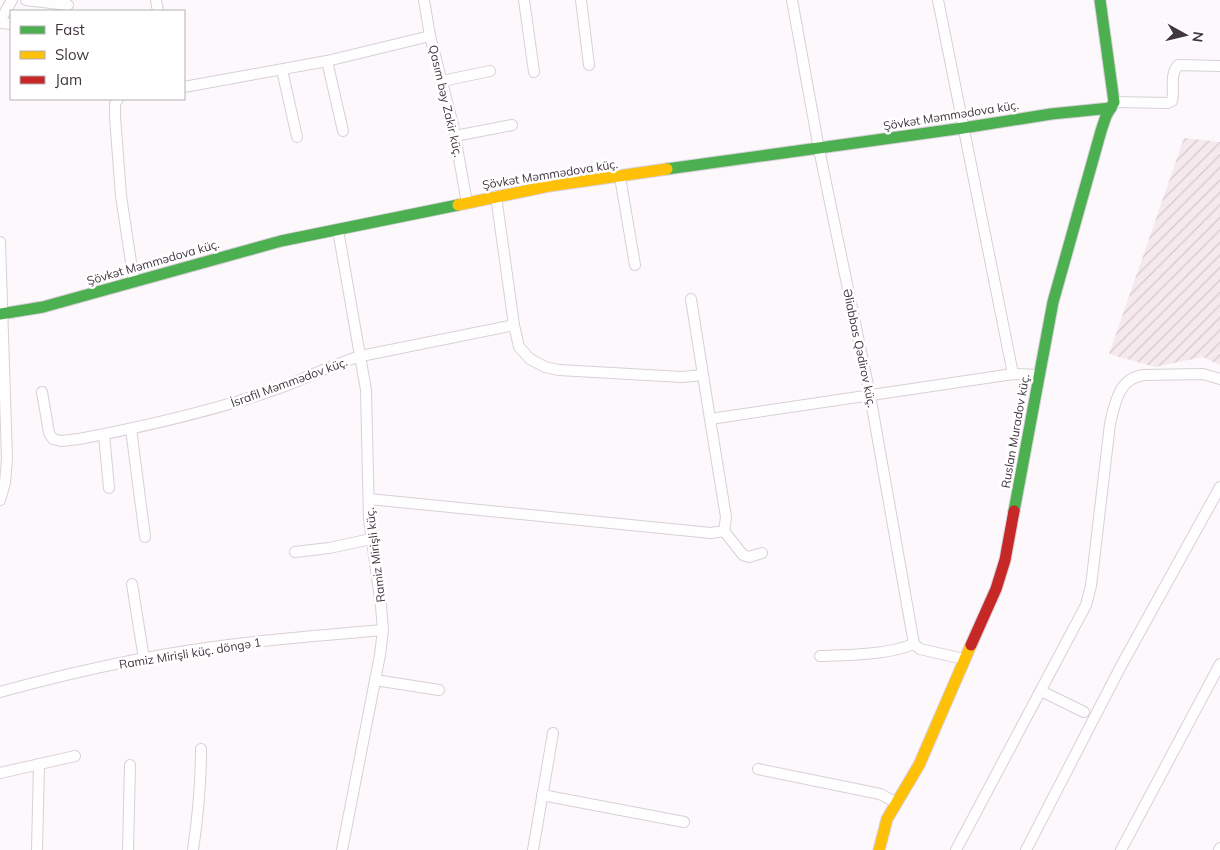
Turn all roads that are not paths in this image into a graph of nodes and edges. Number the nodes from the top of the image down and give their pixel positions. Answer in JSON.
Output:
{"nodes":[{"id":1,"x":12,"y":0,"type":"edge"},
{"id":2,"x":26,"y":0,"type":"edge"},
{"id":3,"x":524,"y":0,"type":"edge"},
{"id":4,"x":581,"y":0,"type":"edge"},
{"id":5,"x":792,"y":0,"type":"edge"},
{"id":6,"x":938,"y":0,"type":"edge"},
{"id":7,"x":1100,"y":0,"type":"edge"},
{"id":8,"x":427,"y":1,"type":"edge"},
{"id":9,"x":68,"y":5,"type":"dead end"},
{"id":10,"x":0,"y":22,"type":"edge"},
{"id":11,"x":430,"y":36,"type":"junction"},
{"id":12,"x":328,"y":61,"type":"junction"},
{"id":13,"x":589,"y":65,"type":"dead end"},
{"id":14,"x":1220,"y":66,"type":"edge"},
{"id":15,"x":282,"y":70,"type":"junction"},
{"id":16,"x":490,"y":71,"type":"dead end"},
{"id":17,"x":534,"y":72,"type":"dead end"},
{"id":18,"x":442,"y":81,"type":"junction"},
{"id":19,"x":185,"y":87,"type":"edge"},
{"id":20,"x":117,"y":100,"type":"edge"},
{"id":21,"x":1112,"y":105,"type":"junction"},
{"id":22,"x":512,"y":125,"type":"dead end"},
{"id":23,"x":963,"y":128,"type":"junction"},
{"id":24,"x":343,"y":131,"type":"dead end"},
{"id":25,"x":455,"y":136,"type":"junction"},
{"id":26,"x":297,"y":137,"type":"dead end"},
{"id":27,"x":819,"y":149,"type":"junction"},
{"id":28,"x":620,"y":177,"type":"junction"},
{"id":29,"x":496,"y":196,"type":"junction"},
{"id":30,"x":467,"y":203,"type":"junction"},
{"id":31,"x":338,"y":230,"type":"junction"},
{"id":32,"x":0,"y":242,"type":"edge"},
{"id":33,"x":635,"y":265,"type":"dead end"},
{"id":34,"x":134,"y":282,"type":"junction"},
{"id":35,"x":691,"y":299,"type":"dead end"},
{"id":36,"x":2,"y":314,"type":"edge"},
{"id":37,"x":514,"y":325,"type":"junction"},
{"id":38,"x":361,"y":356,"type":"junction"},
{"id":39,"x":1014,"y":374,"type":"junction"},
{"id":40,"x":703,"y":375,"type":"junction"},
{"id":41,"x":1039,"y":375,"type":"junction"},
{"id":42,"x":1220,"y":379,"type":"edge"},
{"id":43,"x":42,"y":392,"type":"dead end"},
{"id":44,"x":870,"y":395,"type":"junction"},
{"id":45,"x":710,"y":419,"type":"junction"},
{"id":46,"x":131,"y":428,"type":"junction"},
{"id":47,"x":104,"y":435,"type":"junction"},
{"id":48,"x":1220,"y":487,"type":"edge"},
{"id":49,"x":109,"y":488,"type":"dead end"},
{"id":50,"x":369,"y":499,"type":"junction"},
{"id":51,"x":0,"y":500,"type":"edge"},
{"id":52,"x":724,"y":531,"type":"junction"},
{"id":53,"x":145,"y":537,"type":"dead end"},
{"id":54,"x":372,"y":539,"type":"junction"},
{"id":55,"x":295,"y":552,"type":"dead end"},
{"id":56,"x":762,"y":553,"type":"dead end"},
{"id":57,"x":132,"y":584,"type":"dead end"},
{"id":58,"x":383,"y":630,"type":"junction"},
{"id":59,"x":914,"y":644,"type":"junction"},
{"id":60,"x":820,"y":656,"type":"dead end"},
{"id":61,"x":144,"y":659,"type":"junction"},
{"id":62,"x":964,"y":659,"type":"junction"},
{"id":63,"x":1220,"y":664,"type":"edge"},
{"id":64,"x":375,"y":680,"type":"junction"},
{"id":65,"x":439,"y":690,"type":"dead end"},
{"id":66,"x":1041,"y":690,"type":"junction"},
{"id":67,"x":0,"y":692,"type":"edge"},
{"id":68,"x":1084,"y":712,"type":"dead end"},
{"id":69,"x":553,"y":733,"type":"dead end"},
{"id":70,"x":201,"y":749,"type":"dead end"},
{"id":71,"x":75,"y":756,"type":"dead end"},
{"id":72,"x":39,"y":764,"type":"junction"},
{"id":73,"x":130,"y":765,"type":"dead end"},
{"id":74,"x":758,"y":769,"type":"dead end"},
{"id":75,"x":0,"y":773,"type":"edge"},
{"id":76,"x":542,"y":795,"type":"junction"},
{"id":77,"x":897,"y":802,"type":"junction"},
{"id":78,"x":684,"y":822,"type":"dead end"},
{"id":79,"x":37,"y":850,"type":"edge"},
{"id":80,"x":128,"y":850,"type":"edge"},
{"id":81,"x":193,"y":850,"type":"edge"},
{"id":82,"x":342,"y":850,"type":"edge"},
{"id":83,"x":533,"y":850,"type":"edge"},
{"id":84,"x":878,"y":850,"type":"edge"},
{"id":85,"x":956,"y":850,"type":"edge"},
{"id":86,"x":1026,"y":850,"type":"edge"},
{"id":87,"x":1121,"y":850,"type":"edge"}],
"edges":[{"from":1,"to":10,"type":"street"},
{"from":2,"to":9,"type":"street"},
{"from":3,"to":17,"type":"street"},
{"from":4,"to":13,"type":"street"},
{"from":5,"to":27,"type":"street","name":"Əliabbas Qədirov küç."},
{"from":6,"to":23,"type":"street"},
{"from":7,"to":21,"type":"street","name":"Ruslan Muradov küç."},
{"from":8,"to":11,"type":"street","name":"Qasım bəy Zakir küç."},
{"from":11,"to":12,"type":"street"},
{"from":11,"to":18,"type":"street","name":"Qasım bəy Zakir küç."},
{"from":12,"to":15,"type":"street"},
{"from":12,"to":24,"type":"street"},
{"from":14,"to":21,"type":"street"},
{"from":15,"to":19,"type":"street"},
{"from":15,"to":26,"type":"street"},
{"from":16,"to":18,"type":"street"},
{"from":18,"to":25,"type":"street","name":"Qasım bəy Zakir küç."},
{"from":20,"to":34,"type":"street"},
{"from":21,"to":23,"type":"street","name":"Şövkət Məmmədova küç."},
{"from":21,"to":41,"type":"street","name":"Ruslan Muradov küç."},
{"from":22,"to":25,"type":"street"},
{"from":23,"to":27,"type":"street","name":"Şövkət Məmmədova küç."},
{"from":23,"to":39,"type":"street"},
{"from":25,"to":30,"type":"street","name":"Qasım bəy Zakir küç."},
{"from":27,"to":28,"type":"street","name":"Şövkət Məmmədova küç."},
{"from":27,"to":44,"type":"street","name":"Əliabbas Qədirov küç."},
{"from":28,"to":29,"type":"street","name":"Şövkət Məmmədova küç."},
{"from":28,"to":33,"type":"street"},
{"from":29,"to":30,"type":"street","name":"Şövkət Məmmədova küç."},
{"from":29,"to":37,"type":"street"},
{"from":30,"to":31,"type":"street","name":"Şövkət Məmmədova küç."},
{"from":31,"to":34,"type":"street","name":"Şövkət Məmmədova küç."},
{"from":31,"to":38,"type":"street","name":"Ramiz Mirişli küç."},
{"from":32,"to":36,"type":"street"},
{"from":34,"to":36,"type":"street","name":"Şövkət Məmmədova küç."},
{"from":35,"to":40,"type":"street"},
{"from":36,"to":51,"type":"street"},
{"from":37,"to":38,"type":"street","name":"İsrafil Məmmədov küç."},
{"from":37,"to":40,"type":"street"},
{"from":38,"to":46,"type":"street","name":"İsrafil Məmmədov küç."},
{"from":38,"to":50,"type":"street","name":"Ramiz Mirişli küç."},
{"from":39,"to":41,"type":"street"},
{"from":39,"to":44,"type":"street"},
{"from":40,"to":45,"type":"street"},
{"from":41,"to":62,"type":"street","name":"Ruslan Muradov küç."},
{"from":42,"to":66,"type":"street"},
{"from":43,"to":47,"type":"street","name":"İsrafil Məmmədov küç."},
{"from":44,"to":45,"type":"street"},
{"from":44,"to":59,"type":"street","name":"Əliabbas Qədirov küç."},
{"from":45,"to":52,"type":"street"},
{"from":46,"to":47,"type":"street","name":"İsrafil Məmmədov küç."},
{"from":46,"to":53,"type":"street"},
{"from":47,"to":49,"type":"street"},
{"from":48,"to":86,"type":"street"},
{"from":50,"to":52,"type":"street"},
{"from":50,"to":54,"type":"street","name":"Ramiz Mirişli küç."},
{"from":52,"to":56,"type":"street"},
{"from":54,"to":55,"type":"street"},
{"from":54,"to":58,"type":"street","name":"Ramiz Mirişli küç."},
{"from":57,"to":61,"type":"street"},
{"from":58,"to":61,"type":"street","name":"Ramiz Mirişli küç. döngə 1"},
{"from":58,"to":64,"type":"street","name":"Ramiz Mirişli küç."},
{"from":59,"to":60,"type":"street"},
{"from":59,"to":62,"type":"street"},
{"from":61,"to":67,"type":"street","name":"Ramiz Mirişli küç. döngə 1"},
{"from":62,"to":77,"type":"street","name":"Ruslan Muradov küç."},
{"from":63,"to":87,"type":"street"},
{"from":64,"to":65,"type":"street"},
{"from":64,"to":82,"type":"street","name":"Ramiz Mirişli küç."},
{"from":66,"to":68,"type":"street"},
{"from":66,"to":85,"type":"street"},
{"from":69,"to":76,"type":"street"},
{"from":70,"to":81,"type":"street"},
{"from":71,"to":72,"type":"street"},
{"from":72,"to":75,"type":"street"},
{"from":72,"to":79,"type":"street"},
{"from":73,"to":80,"type":"street"},
{"from":74,"to":77,"type":"street"},
{"from":76,"to":78,"type":"street"},
{"from":76,"to":83,"type":"street"},
{"from":77,"to":84,"type":"street","name":"Ruslan Muradov küç."}]}
